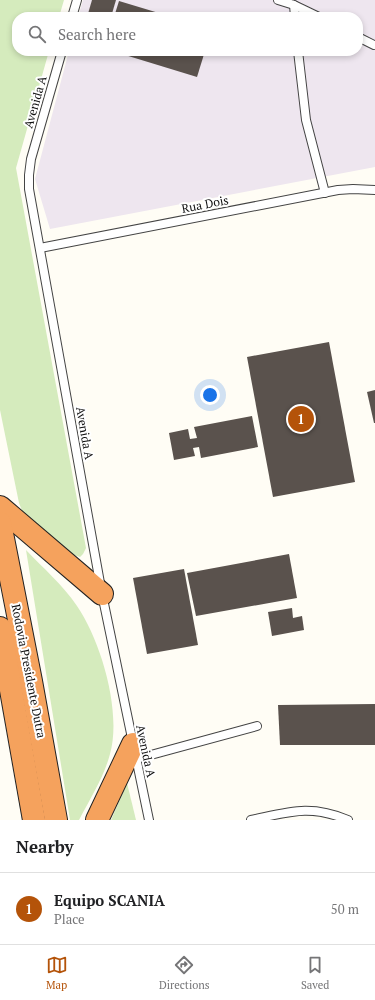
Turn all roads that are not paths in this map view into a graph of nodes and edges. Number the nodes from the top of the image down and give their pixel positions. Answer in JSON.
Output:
{"nodes":[{"id":1,"x":77,"y":0,"type":"edge"},
{"id":2,"x":278,"y":0,"type":"edge"},
{"id":3,"x":294,"y":4,"type":"junction"},
{"id":4,"x":73,"y":12,"type":"edge"},
{"id":5,"x":295,"y":12,"type":"edge"},
{"id":6,"x":309,"y":12,"type":"edge"},
{"id":7,"x":363,"y":39,"type":"edge"},
{"id":8,"x":374,"y":45,"type":"edge"},
{"id":9,"x":61,"y":56,"type":"edge"},
{"id":10,"x":299,"y":56,"type":"edge"},
{"id":11,"x":375,"y":190,"type":"edge"},
{"id":12,"x":325,"y":193,"type":"junction"},
{"id":13,"x":40,"y":248,"type":"junction"},
{"id":14,"x":0,"y":507,"type":"edge"},
{"id":15,"x":0,"y":523,"type":"edge"},
{"id":16,"x":102,"y":594,"type":"junction"},
{"id":17,"x":0,"y":628,"type":"edge"},
{"id":18,"x":257,"y":726,"type":"dead end"},
{"id":19,"x":134,"y":752,"type":"junction"},
{"id":20,"x":24,"y":764,"type":"junction"},
{"id":21,"x":31,"y":820,"type":"edge"},
{"id":22,"x":34,"y":820,"type":"edge"},
{"id":23,"x":56,"y":820,"type":"edge"},
{"id":24,"x":98,"y":820,"type":"edge"},
{"id":25,"x":149,"y":820,"type":"edge"},
{"id":26,"x":251,"y":820,"type":"edge"},
{"id":27,"x":348,"y":820,"type":"edge"}],
"edges":[{"from":1,"to":4,"type":"lane"},
{"from":2,"to":3,"type":"lane"},
{"from":3,"to":5,"type":"lane"},
{"from":3,"to":6,"type":"lane"},
{"from":7,"to":8,"type":"lane"},
{"from":9,"to":13,"type":"lane","name":"Avenida A"},
{"from":10,"to":12,"type":"lane"},
{"from":11,"to":12,"type":"lane","name":"Rua Dois"},
{"from":12,"to":13,"type":"lane","name":"Rua Dois"},
{"from":13,"to":16,"type":"lane","name":"Avenida A"},
{"from":14,"to":16,"type":"highway"},
{"from":15,"to":23,"type":"highway","name":"Rodovia Presidente Dutra"},
{"from":16,"to":19,"type":"lane","name":"Avenida A"},
{"from":17,"to":20,"type":"highway","name":"Rodovia Presidente Dutra"},
{"from":18,"to":19,"type":"lane"},
{"from":19,"to":24,"type":"highway"},
{"from":19,"to":25,"type":"lane","name":"Avenida A"},
{"from":20,"to":21,"type":"highway"},
{"from":20,"to":22,"type":"highway","name":"Rodovia Presidente Dutra"},
{"from":26,"to":27,"type":"lane"}]}
